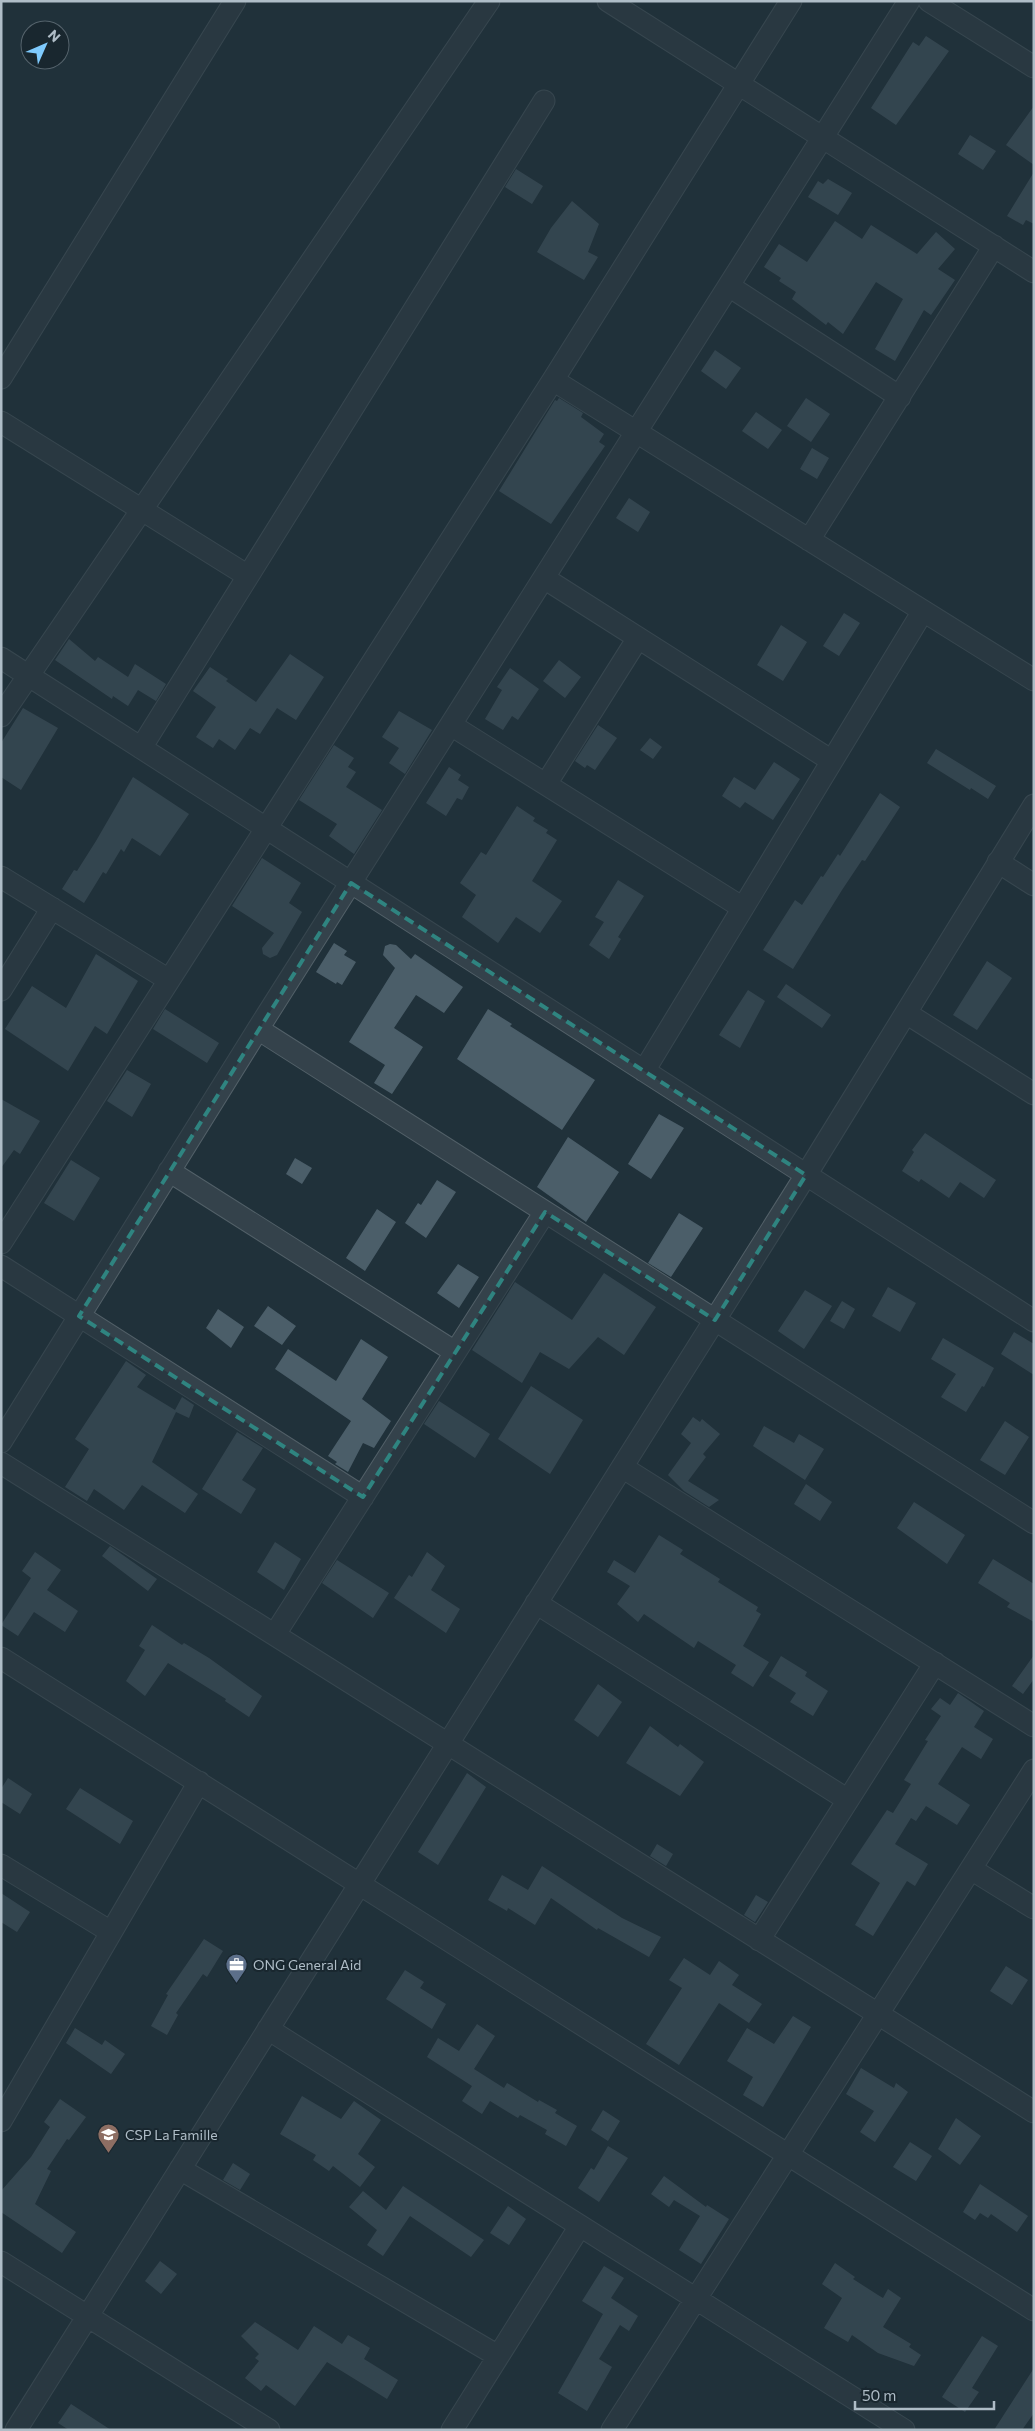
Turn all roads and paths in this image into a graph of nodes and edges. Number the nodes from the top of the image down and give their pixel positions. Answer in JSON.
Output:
{"nodes":[{"id":1,"x":235,"y":1,"type":"edge"},
{"id":2,"x":489,"y":1,"type":"edge"},
{"id":3,"x":608,"y":1,"type":"edge"},
{"id":4,"x":791,"y":1,"type":"edge"},
{"id":5,"x":909,"y":1,"type":"edge"},
{"id":6,"x":929,"y":1,"type":"edge"},
{"id":7,"x":1034,"y":67,"type":"edge"},
{"id":8,"x":739,"y":84,"type":"junction"},
{"id":9,"x":544,"y":102,"type":"dead end"},
{"id":10,"x":823,"y":138,"type":"junction"},
{"id":11,"x":994,"y":246,"type":"junction"},
{"id":12,"x":1034,"y":272,"type":"edge"},
{"id":13,"x":729,"y":286,"type":"junction"},
{"id":14,"x":1,"y":378,"type":"edge"},
{"id":15,"x":552,"y":380,"type":"junction"},
{"id":16,"x":900,"y":397,"type":"junction"},
{"id":17,"x":1,"y":422,"type":"edge"},
{"id":18,"x":636,"y":432,"type":"junction"},
{"id":19,"x":141,"y":509,"type":"junction"},
{"id":20,"x":809,"y":540,"type":"junction"},
{"id":21,"x":248,"y":576,"type":"junction"},
{"id":22,"x":544,"y":578,"type":"junction"},
{"id":23,"x":923,"y":611,"type":"junction"},
{"id":24,"x":638,"y":638,"type":"junction"},
{"id":25,"x":1,"y":658,"type":"edge"},
{"id":26,"x":28,"y":675,"type":"junction"},
{"id":27,"x":1034,"y":680,"type":"edge"},
{"id":28,"x":1,"y":716,"type":"edge"},
{"id":29,"x":451,"y":724,"type":"junction"},
{"id":30,"x":141,"y":748,"type":"junction"},
{"id":31,"x":832,"y":761,"type":"junction"},
{"id":32,"x":546,"y":784,"type":"junction"},
{"id":33,"x":1034,"y":805,"type":"edge"},
{"id":34,"x":266,"y":828,"type":"junction"},
{"id":35,"x":998,"y":862,"type":"junction"},
{"id":36,"x":1,"y":877,"type":"edge"},
{"id":37,"x":351,"y":883,"type":"junction"},
{"id":38,"x":1034,"y":885,"type":"edge"},
{"id":39,"x":52,"y":908,"type":"junction"},
{"id":40,"x":743,"y":908,"type":"junction"},
{"id":41,"x":169,"y":980,"type":"junction"},
{"id":42,"x":1,"y":990,"type":"edge"},
{"id":43,"x":906,"y":1013,"type":"junction"},
{"id":44,"x":258,"y":1029,"type":"junction"},
{"id":45,"x":644,"y":1071,"type":"junction"},
{"id":46,"x":1034,"y":1094,"type":"edge"},
{"id":47,"x":169,"y":1171,"type":"junction"},
{"id":48,"x":806,"y":1175,"type":"junction"},
{"id":49,"x":545,"y":1212,"type":"junction"},
{"id":50,"x":1,"y":1243,"type":"edge"},
{"id":51,"x":1,"y":1266,"type":"edge"},
{"id":52,"x":79,"y":1316,"type":"junction"},
{"id":53,"x":715,"y":1320,"type":"junction"},
{"id":54,"x":1034,"y":1321,"type":"edge"},
{"id":55,"x":456,"y":1352,"type":"junction"},
{"id":56,"x":1,"y":1442,"type":"edge"},
{"id":57,"x":1,"y":1464,"type":"edge"},
{"id":58,"x":622,"y":1467,"type":"junction"},
{"id":59,"x":363,"y":1497,"type":"junction"},
{"id":60,"x":1034,"y":1523,"type":"edge"},
{"id":61,"x":536,"y":1603,"type":"junction"},
{"id":62,"x":276,"y":1634,"type":"junction"},
{"id":63,"x":1,"y":1658,"type":"edge"},
{"id":64,"x":934,"y":1663,"type":"junction"},
{"id":65,"x":1034,"y":1726,"type":"edge"},
{"id":66,"x":448,"y":1743,"type":"junction"},
{"id":67,"x":1034,"y":1770,"type":"edge"},
{"id":68,"x":198,"y":1782,"type":"junction"},
{"id":69,"x":848,"y":1800,"type":"junction"},
{"id":70,"x":1,"y":1865,"type":"edge"},
{"id":71,"x":971,"y":1869,"type":"junction"},
{"id":72,"x":359,"y":1884,"type":"junction"},
{"id":73,"x":1034,"y":1908,"type":"edge"},
{"id":74,"x":111,"y":1932,"type":"junction"},
{"id":75,"x":760,"y":1940,"type":"junction"},
{"id":76,"x":878,"y":2014,"type":"junction"},
{"id":77,"x":268,"y":2029,"type":"junction"},
{"id":78,"x":1034,"y":2112,"type":"edge"},
{"id":79,"x":1,"y":2121,"type":"edge"},
{"id":80,"x":788,"y":2154,"type":"junction"},
{"id":81,"x":180,"y":2168,"type":"junction"},
{"id":82,"x":580,"y":2226,"type":"junction"},
{"id":83,"x":1,"y":2262,"type":"edge"},
{"id":84,"x":696,"y":2299,"type":"junction"},
{"id":85,"x":1034,"y":2310,"type":"edge"},
{"id":86,"x":87,"y":2316,"type":"junction"},
{"id":87,"x":498,"y":2356,"type":"junction"},
{"id":88,"x":16,"y":2430,"type":"edge"},
{"id":89,"x":269,"y":2430,"type":"edge"},
{"id":90,"x":452,"y":2430,"type":"edge"},
{"id":91,"x":612,"y":2430,"type":"edge"},
{"id":92,"x":904,"y":2430,"type":"edge"}],
"edges":[{"from":1,"to":14,"type":"street"},
{"from":2,"to":19,"type":"street"},
{"from":3,"to":8,"type":"street"},
{"from":4,"to":8,"type":"street"},
{"from":5,"to":10,"type":"street"},
{"from":6,"to":7,"type":"street"},
{"from":8,"to":10,"type":"street"},
{"from":8,"to":15,"type":"street"},
{"from":9,"to":21,"type":"street"},
{"from":10,"to":11,"type":"street"},
{"from":10,"to":13,"type":"street"},
{"from":11,"to":12,"type":"street"},
{"from":11,"to":16,"type":"street"},
{"from":13,"to":16,"type":"street"},
{"from":13,"to":18,"type":"street"},
{"from":15,"to":18,"type":"street"},
{"from":15,"to":34,"type":"street"},
{"from":16,"to":20,"type":"street"},
{"from":17,"to":19,"type":"street"},
{"from":18,"to":20,"type":"street"},
{"from":18,"to":22,"type":"street"},
{"from":19,"to":21,"type":"street"},
{"from":19,"to":26,"type":"street"},
{"from":20,"to":23,"type":"street"},
{"from":21,"to":30,"type":"street"},
{"from":22,"to":24,"type":"street"},
{"from":22,"to":29,"type":"street"},
{"from":23,"to":27,"type":"street"},
{"from":23,"to":31,"type":"street"},
{"from":24,"to":31,"type":"street"},
{"from":24,"to":32,"type":"street"},
{"from":25,"to":26,"type":"street"},
{"from":26,"to":28,"type":"street"},
{"from":26,"to":30,"type":"street"},
{"from":29,"to":32,"type":"street"},
{"from":29,"to":37,"type":"street"},
{"from":30,"to":34,"type":"street"},
{"from":31,"to":40,"type":"street"},
{"from":32,"to":40,"type":"street"},
{"from":33,"to":35,"type":"street"},
{"from":34,"to":37,"type":"street"},
{"from":34,"to":41,"type":"street"},
{"from":35,"to":38,"type":"street"},
{"from":35,"to":43,"type":"street"},
{"from":36,"to":39,"type":"street"},
{"from":37,"to":44,"type":"street"},
{"from":37,"to":45,"type":"street"},
{"from":39,"to":41,"type":"street"},
{"from":39,"to":42,"type":"street"},
{"from":40,"to":45,"type":"street"},
{"from":41,"to":50,"type":"street"},
{"from":43,"to":46,"type":"street"},
{"from":43,"to":48,"type":"street"},
{"from":44,"to":47,"type":"street"},
{"from":44,"to":49,"type":"street"},
{"from":45,"to":48,"type":"street"},
{"from":47,"to":52,"type":"street"},
{"from":47,"to":55,"type":"street"},
{"from":48,"to":53,"type":"street"},
{"from":48,"to":54,"type":"street"},
{"from":49,"to":53,"type":"street"},
{"from":49,"to":55,"type":"street"},
{"from":51,"to":52,"type":"street"},
{"from":52,"to":56,"type":"street"},
{"from":52,"to":59,"type":"street"},
{"from":53,"to":58,"type":"street"},
{"from":53,"to":60,"type":"street"},
{"from":55,"to":59,"type":"street"},
{"from":57,"to":62,"type":"street"},
{"from":58,"to":61,"type":"street"},
{"from":58,"to":64,"type":"street"},
{"from":59,"to":62,"type":"street"},
{"from":61,"to":66,"type":"street"},
{"from":61,"to":69,"type":"street"},
{"from":62,"to":66,"type":"street"},
{"from":63,"to":68,"type":"street"},
{"from":64,"to":65,"type":"street"},
{"from":64,"to":69,"type":"street"},
{"from":66,"to":72,"type":"street"},
{"from":66,"to":75,"type":"street"},
{"from":67,"to":71,"type":"street"},
{"from":68,"to":72,"type":"street"},
{"from":68,"to":74,"type":"street"},
{"from":69,"to":75,"type":"street"},
{"from":70,"to":74,"type":"street"},
{"from":71,"to":73,"type":"street"},
{"from":71,"to":76,"type":"street"},
{"from":72,"to":77,"type":"street"},
{"from":72,"to":80,"type":"street"},
{"from":74,"to":79,"type":"street"},
{"from":75,"to":76,"type":"street"},
{"from":76,"to":78,"type":"street"},
{"from":76,"to":80,"type":"street"},
{"from":77,"to":81,"type":"street"},
{"from":77,"to":82,"type":"street"},
{"from":80,"to":84,"type":"street"},
{"from":80,"to":85,"type":"street"},
{"from":81,"to":86,"type":"street"},
{"from":81,"to":87,"type":"street"},
{"from":82,"to":84,"type":"street"},
{"from":82,"to":87,"type":"street"},
{"from":83,"to":86,"type":"street"},
{"from":84,"to":91,"type":"street"},
{"from":84,"to":92,"type":"street"},
{"from":86,"to":88,"type":"street"},
{"from":86,"to":89,"type":"street"},
{"from":87,"to":90,"type":"street"}]}
